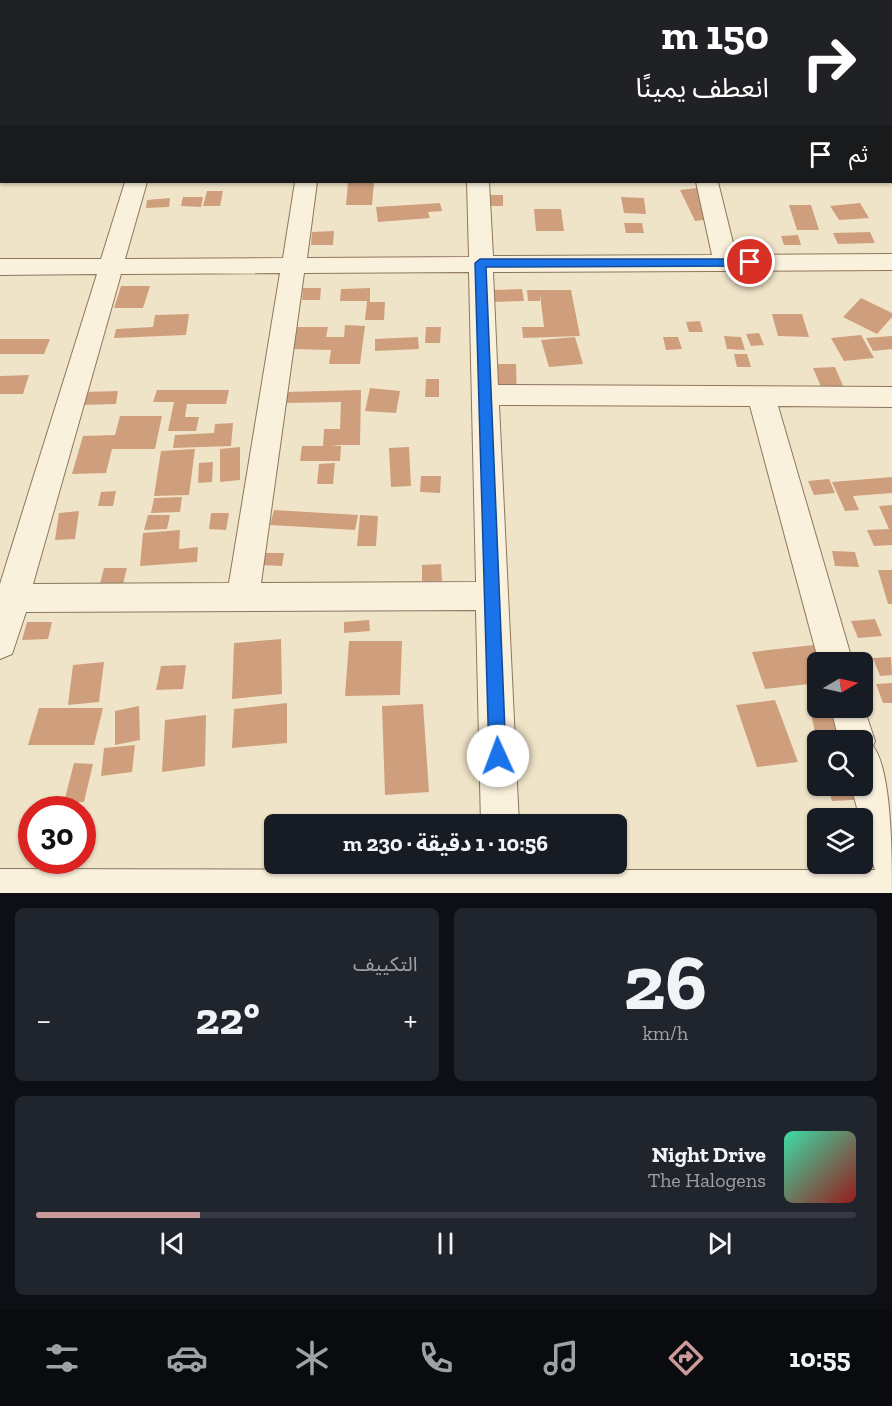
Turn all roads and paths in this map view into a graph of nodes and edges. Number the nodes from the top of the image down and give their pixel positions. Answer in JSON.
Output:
{"nodes":[{"id":1,"x":136,"y":183,"type":"edge"},
{"id":2,"x":306,"y":183,"type":"edge"},
{"id":3,"x":478,"y":183,"type":"edge"},
{"id":4,"x":707,"y":183,"type":"edge"},
{"id":5,"x":726,"y":262,"type":"junction"},
{"id":6,"x":892,"y":262,"type":"edge"},
{"id":7,"x":480,"y":263,"type":"junction"},
{"id":8,"x":293,"y":265,"type":"junction"},
{"id":9,"x":0,"y":267,"type":"edge"},
{"id":10,"x":111,"y":267,"type":"junction"},
{"id":11,"x":485,"y":395,"type":"junction"},
{"id":12,"x":761,"y":396,"type":"junction"},
{"id":13,"x":892,"y":397,"type":"edge"},
{"id":14,"x":492,"y":596,"type":"junction"},
{"id":15,"x":243,"y":597,"type":"junction"},
{"id":16,"x":7,"y":598,"type":"edge"},
{"id":17,"x":0,"y":644,"type":"edge"},
{"id":18,"x":833,"y":652,"type":"edge"},
{"id":19,"x":872,"y":796,"type":"edge"},
{"id":20,"x":500,"y":814,"type":"edge"},
{"id":21,"x":892,"y":865,"type":"edge"},
{"id":22,"x":502,"y":877,"type":"edge"},
{"id":23,"x":0,"y":888,"type":"edge"},
{"id":24,"x":892,"y":890,"type":"edge"},
{"id":25,"x":231,"y":891,"type":"edge"},
{"id":26,"x":572,"y":891,"type":"edge"}],
"edges":[{"from":1,"to":10,"type":"street"},
{"from":2,"to":8,"type":"street"},
{"from":3,"to":7,"type":"street"},
{"from":4,"to":5,"type":"street"},
{"from":5,"to":6,"type":"street"},
{"from":5,"to":7,"type":"street"},
{"from":7,"to":8,"type":"street"},
{"from":7,"to":11,"type":"street"},
{"from":8,"to":10,"type":"street"},
{"from":8,"to":15,"type":"street"},
{"from":9,"to":10,"type":"street"},
{"from":10,"to":16,"type":"street"},
{"from":11,"to":12,"type":"street"},
{"from":11,"to":14,"type":"street"},
{"from":12,"to":13,"type":"street"},
{"from":12,"to":18,"type":"street"},
{"from":14,"to":15,"type":"street"},
{"from":14,"to":20,"type":"street"},
{"from":15,"to":16,"type":"street"},
{"from":16,"to":17,"type":"street"},
{"from":19,"to":21,"type":"street"},
{"from":22,"to":25,"type":"street"},
{"from":22,"to":26,"type":"street"},
{"from":23,"to":25,"type":"street"},
{"from":24,"to":26,"type":"street"}]}
